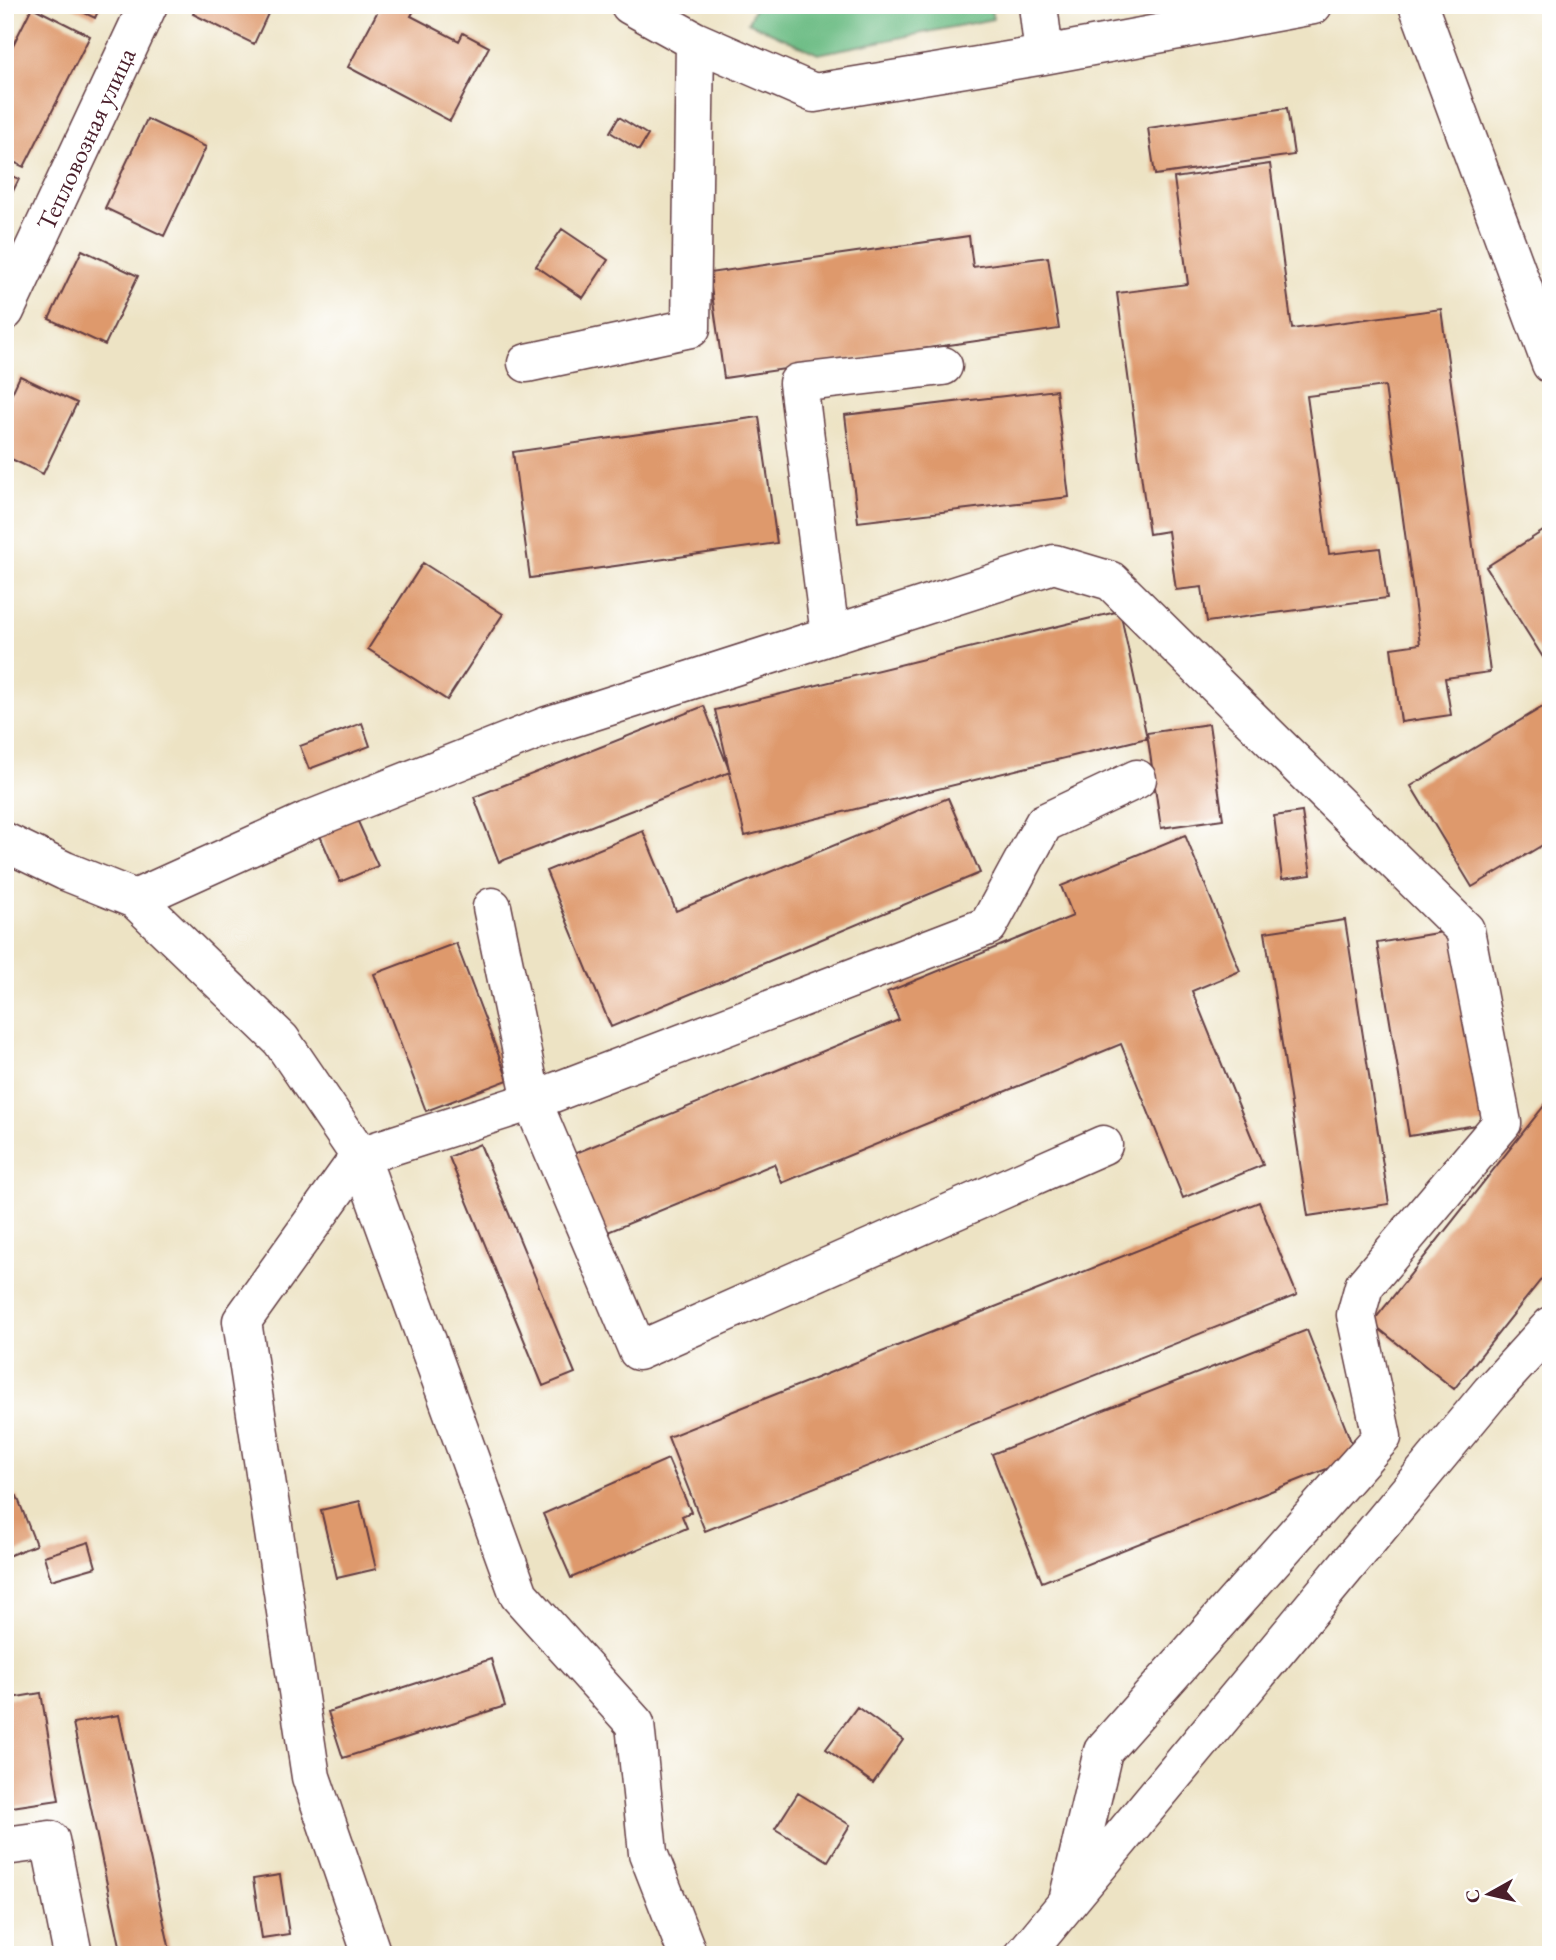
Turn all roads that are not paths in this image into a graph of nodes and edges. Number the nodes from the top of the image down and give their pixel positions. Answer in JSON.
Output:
{"nodes":[{"id":1,"x":148,"y":5,"type":"edge"},
{"id":2,"x":630,"y":5,"type":"edge"},
{"id":3,"x":1038,"y":5,"type":"edge"},
{"id":4,"x":1313,"y":5,"type":"edge"},
{"id":5,"x":1418,"y":5,"type":"edge"},
{"id":6,"x":695,"y":41,"type":"junction"},
{"id":7,"x":1044,"y":55,"type":"junction"},
{"id":8,"x":5,"y":311,"type":"edge"},
{"id":9,"x":527,"y":363,"type":"dead end"},
{"id":10,"x":1551,"y":364,"type":"edge"},
{"id":11,"x":943,"y":366,"type":"dead end"},
{"id":12,"x":830,"y":635,"type":"junction"},
{"id":13,"x":1136,"y":779,"type":"dead end"},
{"id":14,"x":5,"y":842,"type":"edge"},
{"id":15,"x":135,"y":899,"type":"junction"},
{"id":16,"x":492,"y":907,"type":"dead end"},
{"id":17,"x":532,"y":1101,"type":"junction"},
{"id":18,"x":1104,"y":1145,"type":"dead end"},
{"id":19,"x":360,"y":1156,"type":"junction"},
{"id":20,"x":1551,"y":1326,"type":"edge"},
{"id":21,"x":5,"y":1846,"type":"edge"},
{"id":22,"x":1068,"y":1901,"type":"junction"},
{"id":23,"x":73,"y":1955,"type":"edge"},
{"id":24,"x":372,"y":1955,"type":"edge"},
{"id":25,"x":688,"y":1955,"type":"edge"},
{"id":26,"x":1024,"y":1955,"type":"edge"}],
"edges":[{"from":1,"to":8,"type":"street","name":"Тепловозная улица"},
{"from":2,"to":6,"type":"street"},
{"from":3,"to":7,"type":"street"},
{"from":4,"to":7,"type":"street"},
{"from":5,"to":10,"type":"street"},
{"from":6,"to":7,"type":"street"},
{"from":6,"to":9,"type":"street"},
{"from":11,"to":12,"type":"street"},
{"from":12,"to":15,"type":"street"},
{"from":12,"to":22,"type":"street"},
{"from":13,"to":17,"type":"street"},
{"from":14,"to":15,"type":"street"},
{"from":15,"to":19,"type":"street"},
{"from":16,"to":17,"type":"street"},
{"from":17,"to":18,"type":"street"},
{"from":17,"to":19,"type":"street"},
{"from":19,"to":24,"type":"street"},
{"from":19,"to":25,"type":"street"},
{"from":20,"to":22,"type":"street"},
{"from":21,"to":23,"type":"street"},
{"from":22,"to":26,"type":"street"}]}
